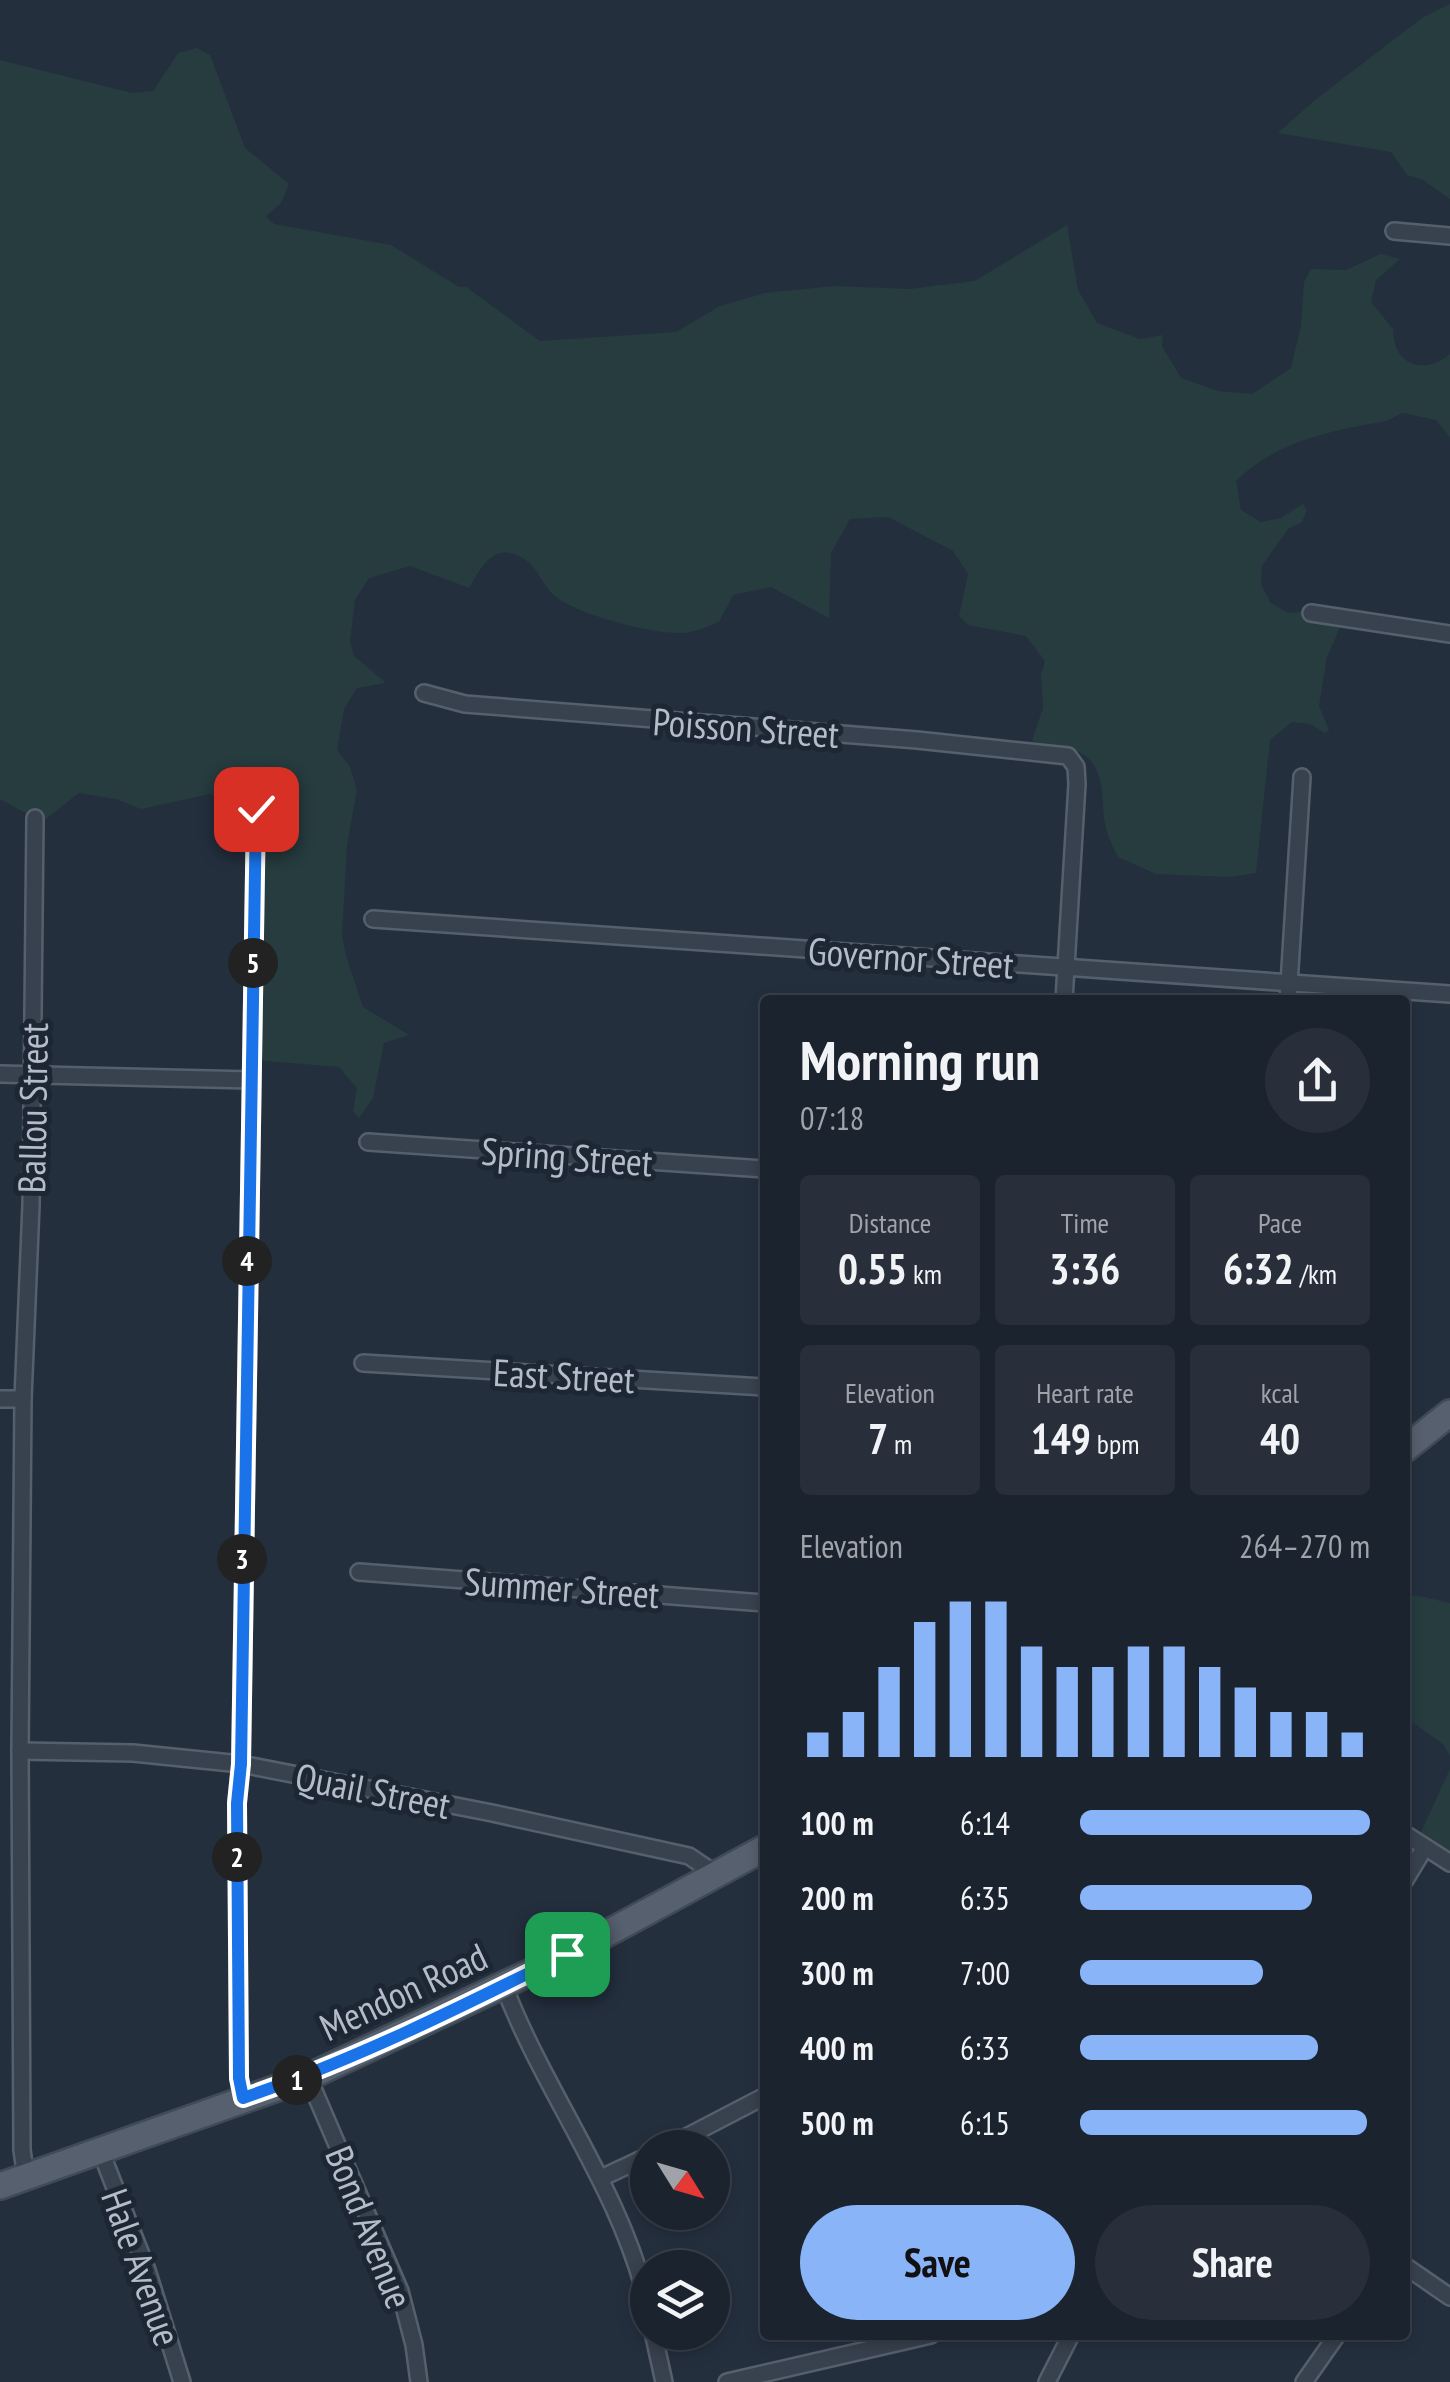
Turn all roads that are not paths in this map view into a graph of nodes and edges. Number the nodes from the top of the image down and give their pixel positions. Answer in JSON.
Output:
{"nodes":[{"id":1,"x":1394,"y":231,"type":"dead end"},
{"id":2,"x":1450,"y":236,"type":"edge"},
{"id":3,"x":1311,"y":614,"type":"dead end"},
{"id":4,"x":1450,"y":634,"type":"edge"},
{"id":5,"x":424,"y":693,"type":"dead end"},
{"id":6,"x":1302,"y":777,"type":"dead end"},
{"id":7,"x":256,"y":809,"type":"dead end"},
{"id":8,"x":35,"y":818,"type":"dead end"},
{"id":9,"x":373,"y":920,"type":"dead end"},
{"id":10,"x":1066,"y":967,"type":"junction"},
{"id":11,"x":1290,"y":982,"type":"junction"},
{"id":12,"x":1450,"y":994,"type":"edge"},
{"id":13,"x":1064,"y":995,"type":"edge"},
{"id":14,"x":1289,"y":995,"type":"edge"},
{"id":15,"x":0,"y":1074,"type":"edge"},
{"id":16,"x":33,"y":1075,"type":"junction"},
{"id":17,"x":250,"y":1080,"type":"junction"},
{"id":18,"x":368,"y":1142,"type":"dead end"},
{"id":19,"x":760,"y":1169,"type":"edge"},
{"id":20,"x":363,"y":1363,"type":"dead end"},
{"id":21,"x":760,"y":1386,"type":"edge"},
{"id":22,"x":23,"y":1398,"type":"junction"},
{"id":23,"x":0,"y":1399,"type":"edge"},
{"id":24,"x":1450,"y":1413,"type":"edge"},
{"id":25,"x":1410,"y":1445,"type":"edge"},
{"id":26,"x":359,"y":1572,"type":"dead end"},
{"id":27,"x":760,"y":1603,"type":"edge"},
{"id":28,"x":20,"y":1751,"type":"junction"},
{"id":29,"x":241,"y":1764,"type":"junction"},
{"id":30,"x":1410,"y":1837,"type":"edge"},
{"id":31,"x":1426,"y":1847,"type":"junction"},
{"id":32,"x":760,"y":1851,"type":"edge"},
{"id":33,"x":1450,"y":1863,"type":"edge"},
{"id":34,"x":1410,"y":1872,"type":"edge"},
{"id":35,"x":717,"y":1875,"type":"junction"},
{"id":36,"x":504,"y":1986,"type":"junction"},
{"id":37,"x":308,"y":2076,"type":"junction"},
{"id":38,"x":243,"y":2098,"type":"junction"},
{"id":39,"x":760,"y":2099,"type":"edge"},
{"id":40,"x":700,"y":2130,"type":"edge"},
{"id":41,"x":101,"y":2152,"type":"junction"},
{"id":42,"x":630,"y":2164,"type":"edge"},
{"id":43,"x":26,"y":2178,"type":"junction"},
{"id":44,"x":601,"y":2178,"type":"junction"},
{"id":45,"x":0,"y":2186,"type":"edge"},
{"id":46,"x":632,"y":2250,"type":"edge"},
{"id":47,"x":1410,"y":2269,"type":"edge"},
{"id":48,"x":1450,"y":2297,"type":"edge"},
{"id":49,"x":912,"y":2340,"type":"edge"},
{"id":50,"x":1069,"y":2340,"type":"edge"},
{"id":51,"x":1333,"y":2340,"type":"edge"},
{"id":52,"x":657,"y":2350,"type":"edge"},
{"id":53,"x":775,"y":2375,"type":"edge"},
{"id":54,"x":182,"y":2382,"type":"edge"},
{"id":55,"x":419,"y":2382,"type":"edge"},
{"id":56,"x":664,"y":2382,"type":"edge"},
{"id":57,"x":728,"y":2382,"type":"edge"},
{"id":58,"x":1048,"y":2382,"type":"edge"},
{"id":59,"x":1304,"y":2382,"type":"edge"}],
"edges":[{"from":1,"to":2,"type":"street"},
{"from":3,"to":4,"type":"street"},
{"from":5,"to":10,"type":"street","name":"Poisson Street"},
{"from":6,"to":11,"type":"street"},
{"from":7,"to":17,"type":"street"},
{"from":8,"to":16,"type":"street","name":"Ballou Street"},
{"from":9,"to":10,"type":"street","name":"Governor Street"},
{"from":10,"to":11,"type":"street","name":"Governor Street"},
{"from":10,"to":13,"type":"street"},
{"from":11,"to":12,"type":"street","name":"Governor Street"},
{"from":11,"to":14,"type":"street"},
{"from":15,"to":16,"type":"street"},
{"from":16,"to":17,"type":"street"},
{"from":16,"to":22,"type":"street","name":"Ballou Street"},
{"from":17,"to":29,"type":"street"},
{"from":18,"to":19,"type":"street","name":"Spring Street"},
{"from":20,"to":21,"type":"street","name":"East Street"},
{"from":22,"to":23,"type":"street"},
{"from":22,"to":28,"type":"street","name":"Ballou Street"},
{"from":24,"to":25,"type":"main road"},
{"from":26,"to":27,"type":"street","name":"Summer Street"},
{"from":28,"to":29,"type":"street","name":"Quail Street"},
{"from":28,"to":43,"type":"street","name":"Ballou Street"},
{"from":29,"to":35,"type":"street","name":"Quail Street"},
{"from":29,"to":38,"type":"street"},
{"from":30,"to":31,"type":"street"},
{"from":31,"to":33,"type":"street"},
{"from":31,"to":34,"type":"street"},
{"from":32,"to":35,"type":"main road","name":"Mendon Road"},
{"from":35,"to":36,"type":"main road","name":"Mendon Road"},
{"from":36,"to":37,"type":"main road","name":"Mendon Road"},
{"from":36,"to":44,"type":"street"},
{"from":37,"to":38,"type":"main road","name":"Mendon Road"},
{"from":37,"to":55,"type":"street","name":"Bond Avenue"},
{"from":38,"to":41,"type":"main road","name":"Mendon Road"},
{"from":39,"to":40,"type":"street"},
{"from":41,"to":43,"type":"main road","name":"Mendon Road"},
{"from":41,"to":54,"type":"street","name":"Hale Avenue"},
{"from":42,"to":44,"type":"street"},
{"from":43,"to":45,"type":"main road","name":"Mendon Road"},
{"from":44,"to":46,"type":"street"},
{"from":47,"to":48,"type":"street"},
{"from":49,"to":53,"type":"street"},
{"from":50,"to":58,"type":"street"},
{"from":51,"to":59,"type":"street"},
{"from":52,"to":56,"type":"street"},
{"from":53,"to":57,"type":"street"}]}
